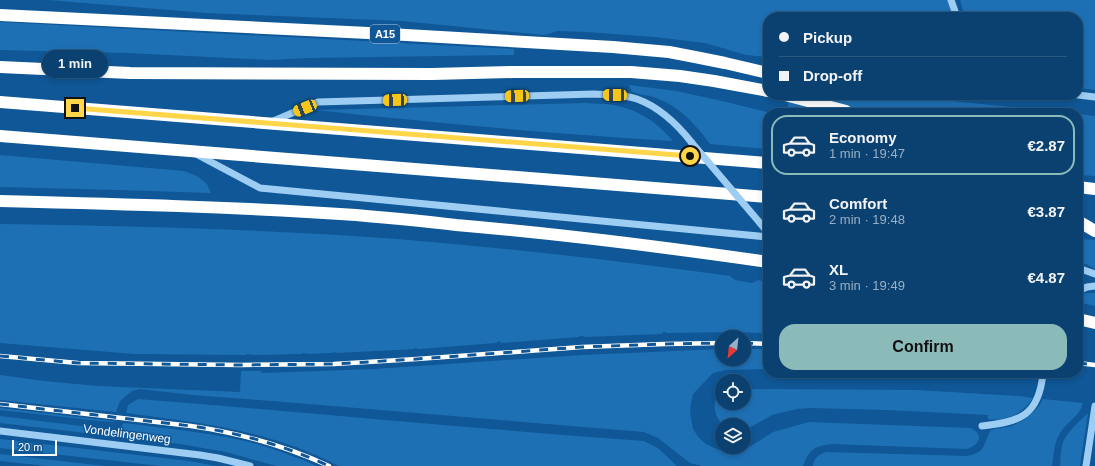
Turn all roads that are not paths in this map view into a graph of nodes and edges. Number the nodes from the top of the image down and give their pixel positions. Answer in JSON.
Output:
{"nodes":[{"id":1,"x":951,"y":0,"type":"edge"},
{"id":2,"x":955,"y":12,"type":"edge"},
{"id":3,"x":0,"y":15,"type":"edge"},
{"id":4,"x":0,"y":67,"type":"edge"},
{"id":5,"x":763,"y":72,"type":"edge"},
{"id":6,"x":763,"y":90,"type":"edge"},
{"id":7,"x":1083,"y":96,"type":"edge"},
{"id":8,"x":1095,"y":97,"type":"edge"},
{"id":9,"x":804,"y":100,"type":"edge"},
{"id":10,"x":824,"y":100,"type":"edge"},
{"id":11,"x":0,"y":102,"type":"edge"},
{"id":12,"x":834,"y":108,"type":"edge"},
{"id":13,"x":841,"y":108,"type":"edge"},
{"id":14,"x":267,"y":123,"type":"junction"},
{"id":15,"x":0,"y":136,"type":"edge"},
{"id":16,"x":190,"y":151,"type":"junction"},
{"id":17,"x":763,"y":163,"type":"edge"},
{"id":18,"x":1083,"y":188,"type":"edge"},
{"id":19,"x":1095,"y":189,"type":"edge"},
{"id":20,"x":763,"y":197,"type":"edge"},
{"id":21,"x":0,"y":201,"type":"edge"},
{"id":22,"x":1083,"y":222,"type":"edge"},
{"id":23,"x":1095,"y":223,"type":"edge"},
{"id":24,"x":1083,"y":224,"type":"edge"},
{"id":25,"x":763,"y":227,"type":"edge"},
{"id":26,"x":1095,"y":231,"type":"edge"},
{"id":27,"x":763,"y":237,"type":"edge"},
{"id":28,"x":763,"y":261,"type":"edge"},
{"id":29,"x":1083,"y":270,"type":"edge"},
{"id":30,"x":1095,"y":274,"type":"edge"},
{"id":31,"x":1095,"y":286,"type":"edge"},
{"id":32,"x":1083,"y":289,"type":"edge"},
{"id":33,"x":1083,"y":320,"type":"edge"},
{"id":34,"x":1095,"y":323,"type":"edge"},
{"id":35,"x":1043,"y":378,"type":"edge"},
{"id":36,"x":1095,"y":406,"type":"edge"},
{"id":37,"x":982,"y":426,"type":"dead end"},
{"id":38,"x":0,"y":430,"type":"edge"},
{"id":39,"x":250,"y":466,"type":"edge"},
{"id":40,"x":1086,"y":466,"type":"edge"}],
"edges":[{"from":1,"to":2,"type":"street"},
{"from":3,"to":5,"type":"highway","number":"A15"},
{"from":4,"to":6,"type":"highway"},
{"from":7,"to":8,"type":"street"},
{"from":9,"to":12,"type":"highway"},
{"from":10,"to":13,"type":"highway"},
{"from":11,"to":14,"type":"highway"},
{"from":14,"to":17,"type":"highway"},
{"from":14,"to":25,"type":"street","bridge":true},
{"from":15,"to":16,"type":"highway"},
{"from":16,"to":20,"type":"highway"},
{"from":16,"to":27,"type":"street"},
{"from":18,"to":19,"type":"highway"},
{"from":21,"to":28,"type":"highway"},
{"from":22,"to":23,"type":"highway"},
{"from":24,"to":26,"type":"highway"},
{"from":29,"to":30,"type":"street"},
{"from":31,"to":32,"type":"street"},
{"from":33,"to":34,"type":"highway"},
{"from":35,"to":37,"type":"street"},
{"from":36,"to":40,"type":"street"},
{"from":38,"to":39,"type":"street","name":"Vondelingenweg"}]}
